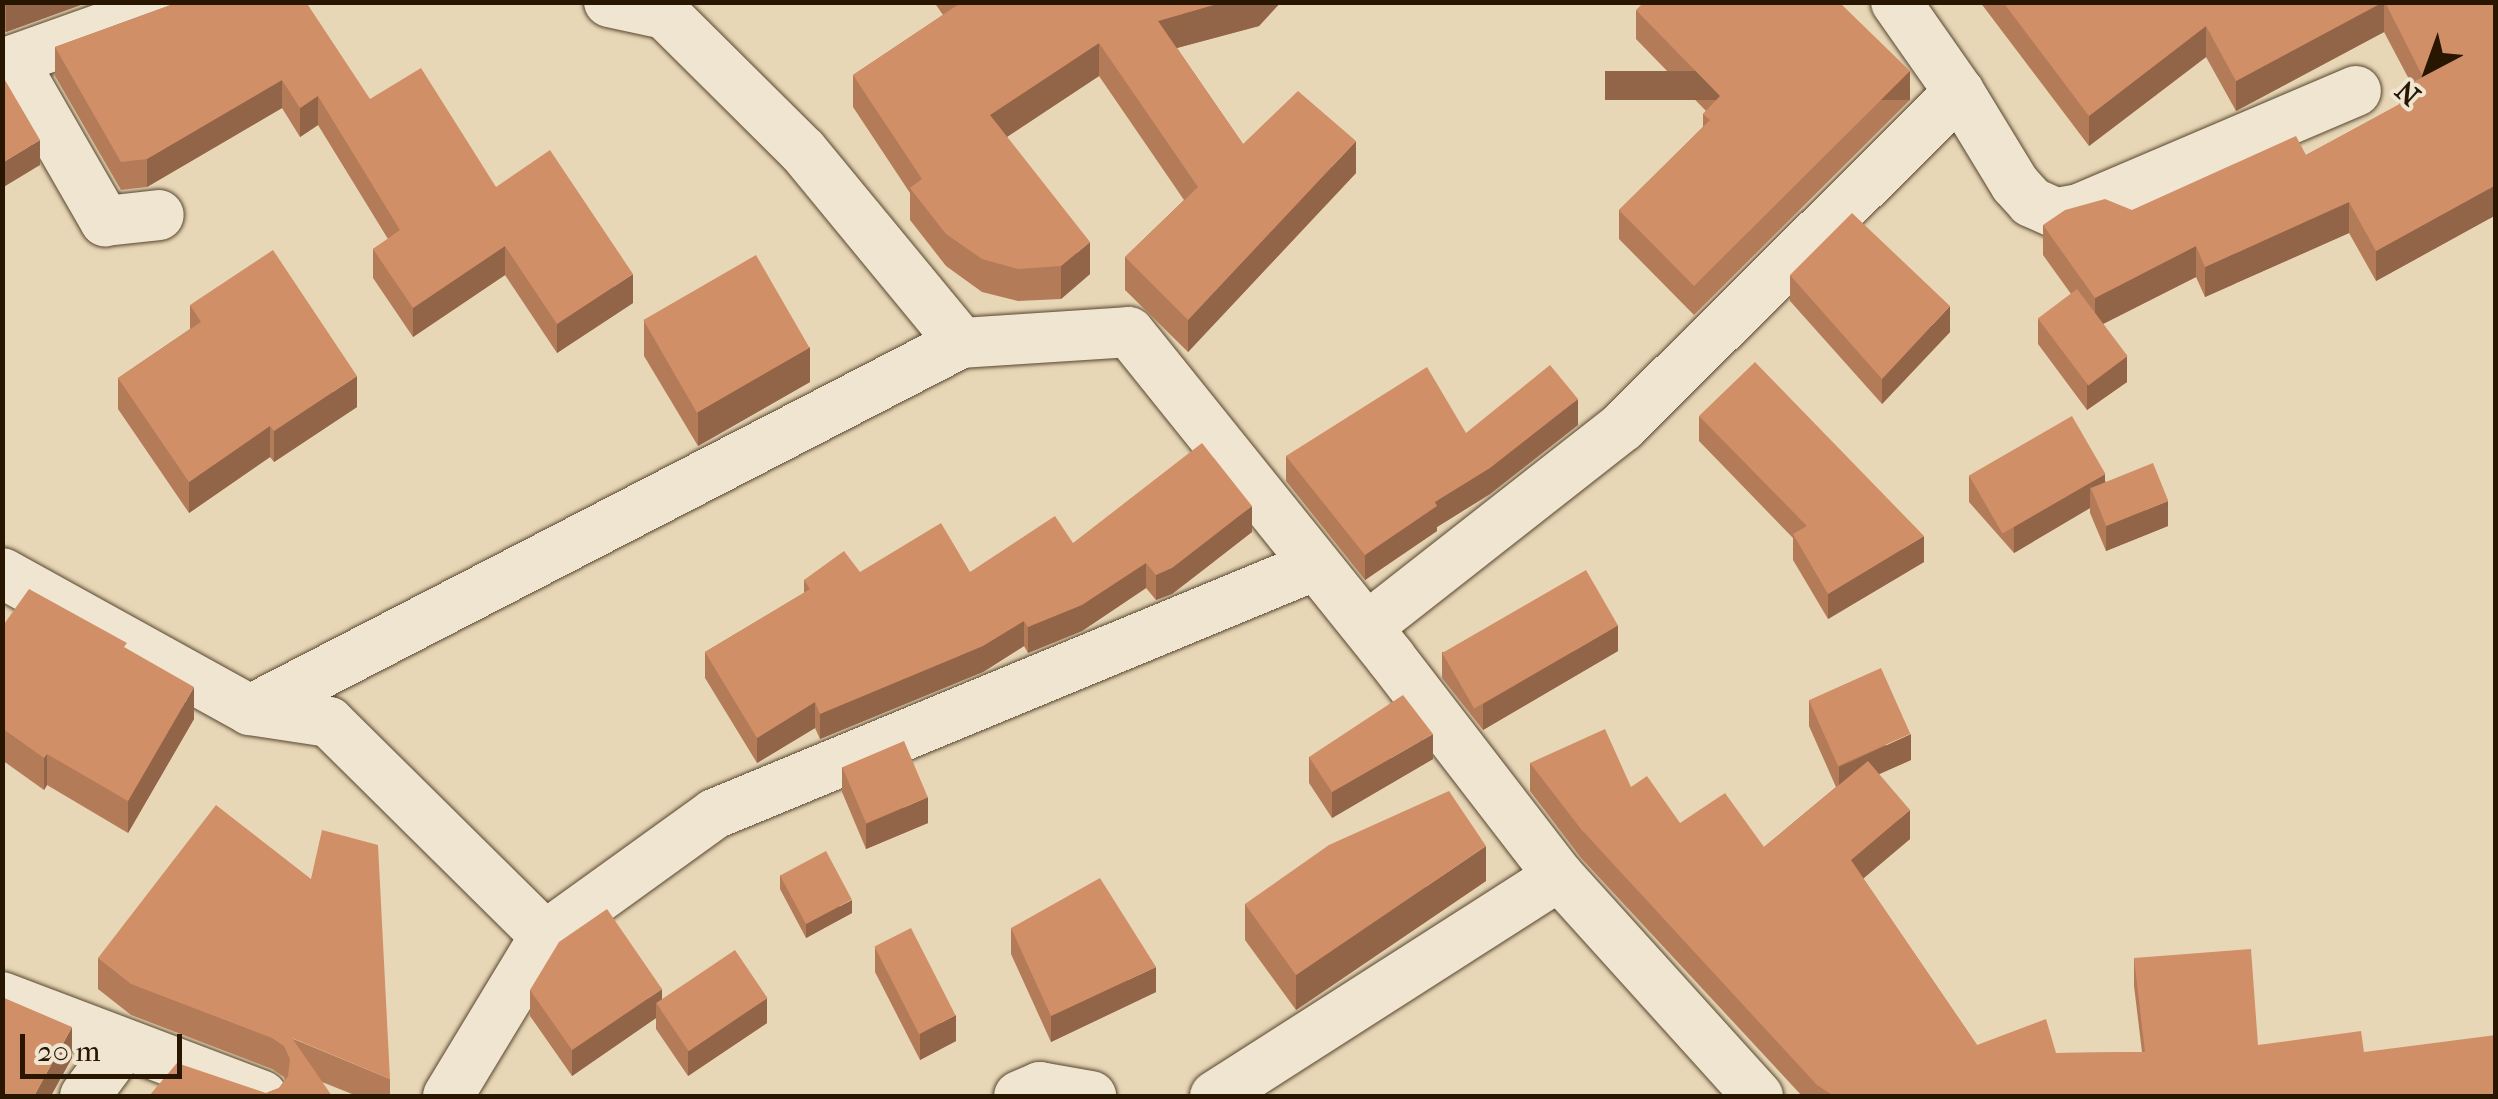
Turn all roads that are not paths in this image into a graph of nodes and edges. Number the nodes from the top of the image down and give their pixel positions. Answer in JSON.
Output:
{"nodes":[{"id":1,"x":176,"y":2,"type":"edge"},
{"id":2,"x":609,"y":2,"type":"edge"},
{"id":3,"x":1896,"y":2,"type":"edge"},
{"id":4,"x":671,"y":8,"type":"edge"},
{"id":5,"x":8,"y":62,"type":"edge"},
{"id":6,"x":2356,"y":91,"type":"dead end"},
{"id":7,"x":1958,"y":92,"type":"junction"},
{"id":8,"x":159,"y":216,"type":"dead end"},
{"id":9,"x":961,"y":343,"type":"junction"},
{"id":10,"x":1316,"y":565,"type":"junction"},
{"id":11,"x":2,"y":573,"type":"edge"},
{"id":12,"x":1367,"y":627,"type":"junction"},
{"id":13,"x":250,"y":710,"type":"junction"},
{"id":14,"x":1559,"y":876,"type":"junction"},
{"id":15,"x":546,"y":936,"type":"junction"},
{"id":16,"x":2,"y":997,"type":"edge"},
{"id":17,"x":122,"y":1046,"type":"junction"},
{"id":18,"x":86,"y":1096,"type":"edge"},
{"id":19,"x":262,"y":1096,"type":"edge"},
{"id":20,"x":448,"y":1096,"type":"edge"},
{"id":21,"x":1019,"y":1096,"type":"edge"},
{"id":22,"x":1091,"y":1096,"type":"edge"},
{"id":23,"x":1215,"y":1096,"type":"edge"},
{"id":24,"x":1758,"y":1096,"type":"edge"}],
"edges":[{"from":1,"to":5,"type":"street"},
{"from":2,"to":4,"type":"street"},
{"from":3,"to":7,"type":"street"},
{"from":4,"to":9,"type":"street"},
{"from":5,"to":8,"type":"street"},
{"from":6,"to":7,"type":"street"},
{"from":7,"to":12,"type":"street"},
{"from":9,"to":10,"type":"street"},
{"from":9,"to":13,"type":"street"},
{"from":10,"to":12,"type":"street"},
{"from":10,"to":15,"type":"street"},
{"from":11,"to":13,"type":"street"},
{"from":12,"to":14,"type":"street"},
{"from":13,"to":15,"type":"street"},
{"from":14,"to":23,"type":"street"},
{"from":14,"to":24,"type":"street"},
{"from":15,"to":20,"type":"street"},
{"from":16,"to":17,"type":"street"},
{"from":17,"to":18,"type":"street"},
{"from":17,"to":19,"type":"street"},
{"from":21,"to":22,"type":"street"}]}
